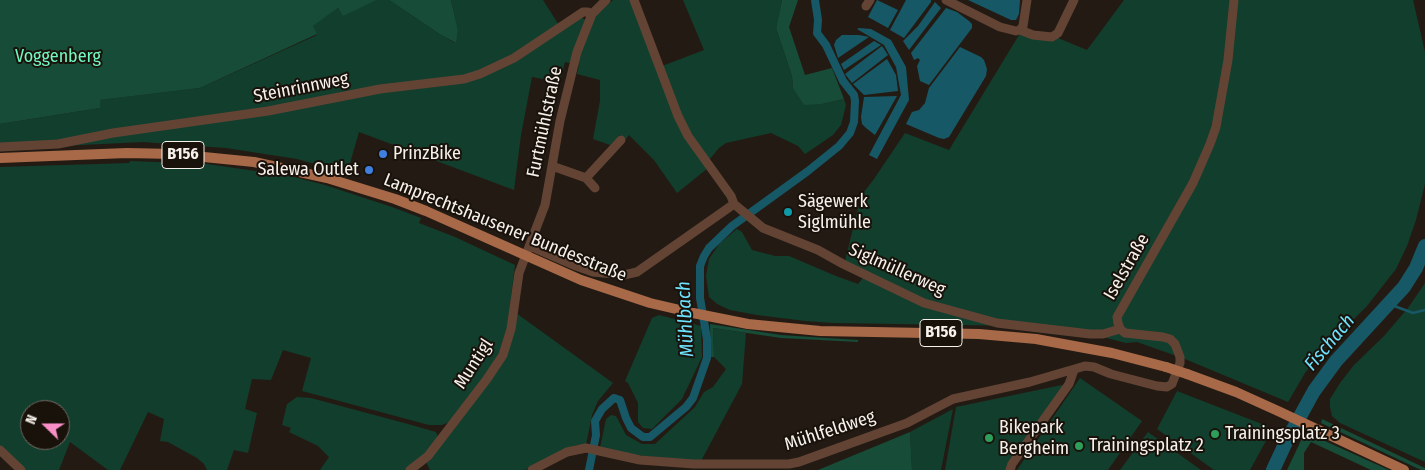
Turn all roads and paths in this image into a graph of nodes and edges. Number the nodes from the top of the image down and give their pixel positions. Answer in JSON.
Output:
{"nodes":[{"id":1,"x":606,"y":0,"type":"edge"},
{"id":2,"x":634,"y":0,"type":"edge"},
{"id":3,"x":946,"y":0,"type":"edge"},
{"id":4,"x":1027,"y":0,"type":"edge"},
{"id":5,"x":1074,"y":0,"type":"edge"},
{"id":6,"x":1234,"y":0,"type":"edge"},
{"id":7,"x":592,"y":14,"type":"junction"},
{"id":8,"x":1020,"y":30,"type":"junction"},
{"id":9,"x":621,"y":140,"type":"dead end"},
{"id":10,"x":0,"y":147,"type":"edge"},
{"id":11,"x":0,"y":158,"type":"edge"},
{"id":12,"x":552,"y":166,"type":"junction"},
{"id":13,"x":586,"y":178,"type":"junction"},
{"id":14,"x":595,"y":188,"type":"dead end"},
{"id":15,"x":734,"y":204,"type":"junction"},
{"id":16,"x":530,"y":246,"type":"junction"},
{"id":17,"x":526,"y":256,"type":"junction"},
{"id":18,"x":1120,"y":329,"type":"junction"},
{"id":19,"x":1074,"y":370,"type":"junction"},
{"id":20,"x":0,"y":450,"type":"edge"},
{"id":21,"x":22,"y":470,"type":"edge"},
{"id":22,"x":410,"y":470,"type":"edge"},
{"id":23,"x":532,"y":470,"type":"edge"},
{"id":24,"x":1010,"y":470,"type":"edge"},
{"id":25,"x":1404,"y":470,"type":"edge"}],
"edges":[{"from":1,"to":7,"type":"street","name":"Furtmühlstraße"},
{"from":2,"to":15,"type":"street","name":"Siglmüllerweg"},
{"from":3,"to":8,"type":"street"},
{"from":4,"to":8,"type":"street"},
{"from":5,"to":8,"type":"street"},
{"from":6,"to":18,"type":"street","name":"Iselstraße"},
{"from":7,"to":10,"type":"street","name":"Steinrinnweg"},
{"from":7,"to":12,"type":"street","name":"Furtmühlstraße"},
{"from":9,"to":13,"type":"street"},
{"from":11,"to":17,"type":"main road","name":"Lamprechtshausener Bundesstraße","number":"B156"},
{"from":12,"to":13,"type":"street"},
{"from":12,"to":16,"type":"street","name":"Furtmühlstraße"},
{"from":13,"to":14,"type":"street"},
{"from":15,"to":16,"type":"street"},
{"from":15,"to":18,"type":"street","name":"Siglmüllerweg"},
{"from":16,"to":17,"type":"street","name":"Furtmühlstraße"},
{"from":17,"to":22,"type":"street","name":"Muntigl"},
{"from":17,"to":25,"type":"main road","name":"Lamprechtshausener Bundesstraße","number":"B156","bridge":true},
{"from":18,"to":19,"type":"street","name":"Iselstraße"},
{"from":19,"to":23,"type":"street","name":"Mühlfeldweg"},
{"from":19,"to":24,"type":"street"},
{"from":20,"to":21,"type":"street"}]}
